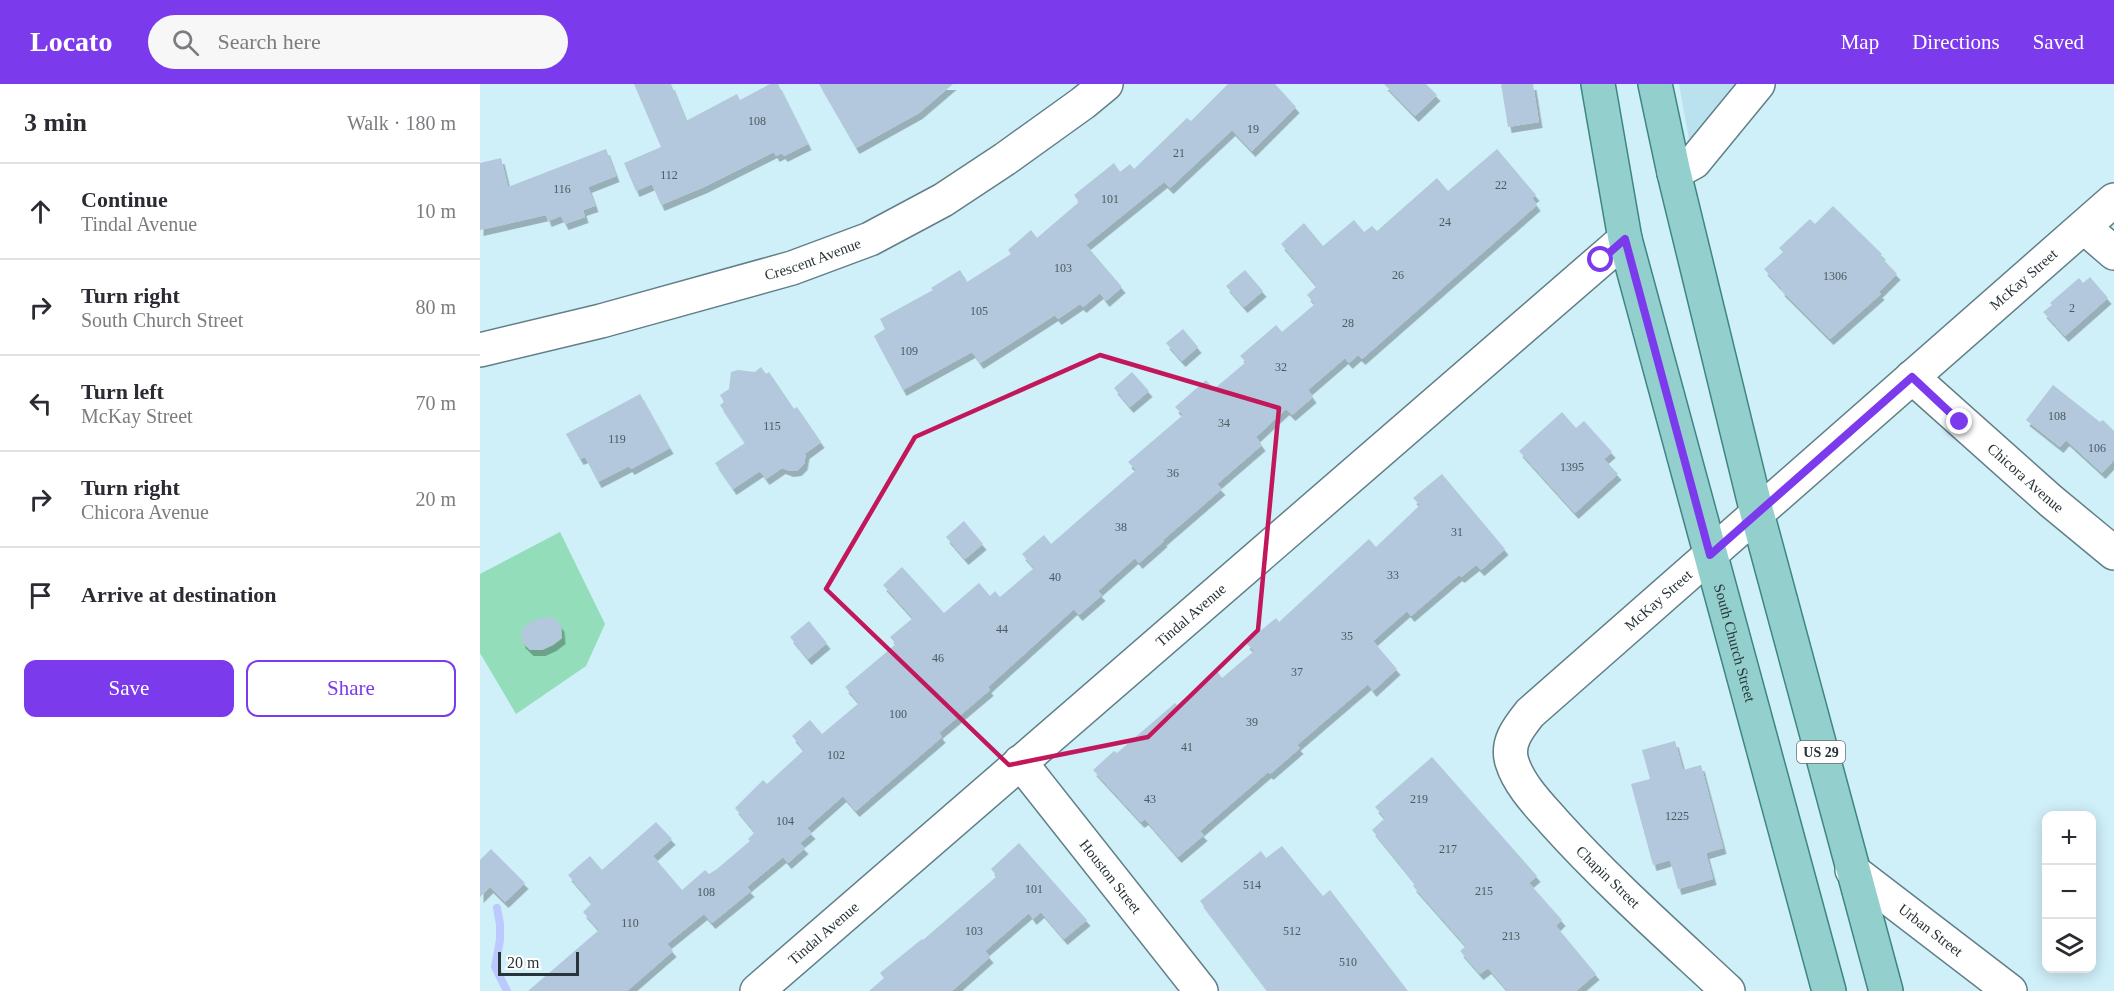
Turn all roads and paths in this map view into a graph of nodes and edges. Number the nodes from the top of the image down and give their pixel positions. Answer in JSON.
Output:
{"nodes":[{"id":1,"x":1598,"y":84,"type":"edge"},
{"id":2,"x":1655,"y":84,"type":"edge"},
{"id":3,"x":1758,"y":84,"type":"edge"},
{"id":4,"x":1085,"y":90,"type":"edge"},
{"id":5,"x":1674,"y":173,"type":"junction"},
{"id":6,"x":2114,"y":200,"type":"edge"},
{"id":7,"x":2084,"y":226,"type":"junction"},
{"id":8,"x":1625,"y":239,"type":"junction"},
{"id":9,"x":2114,"y":253,"type":"edge"},
{"id":10,"x":480,"y":350,"type":"edge"},
{"id":11,"x":1912,"y":377,"type":"junction"},
{"id":12,"x":1758,"y":513,"type":"junction"},
{"id":13,"x":2114,"y":553,"type":"edge"},
{"id":14,"x":1710,"y":555,"type":"junction"},
{"id":15,"x":1511,"y":748,"type":"joint"},
{"id":16,"x":1020,"y":762,"type":"junction"},
{"id":17,"x":1852,"y":870,"type":"junction"},
{"id":18,"x":757,"y":991,"type":"edge"},
{"id":19,"x":1201,"y":991,"type":"edge"},
{"id":20,"x":1728,"y":991,"type":"edge"},
{"id":21,"x":1829,"y":991,"type":"edge"},
{"id":22,"x":1886,"y":991,"type":"edge"},
{"id":23,"x":2010,"y":991,"type":"edge"}],
"edges":[{"from":1,"to":8,"type":"main road","name":"South Church Street"},
{"from":2,"to":5,"type":"main road","number":"US 29"},
{"from":3,"to":5,"type":"street"},
{"from":4,"to":10,"type":"street","name":"Crescent Avenue"},
{"from":5,"to":12,"type":"main road","number":"US 29"},
{"from":6,"to":7,"type":"street","name":"McKay Street"},
{"from":7,"to":9,"type":"street"},
{"from":7,"to":11,"type":"street","name":"McKay Street"},
{"from":8,"to":14,"type":"main road","name":"South Church Street"},
{"from":8,"to":16,"type":"street","name":"Tindal Avenue"},
{"from":11,"to":12,"type":"street","name":"McKay Street"},
{"from":11,"to":13,"type":"street","name":"Chicora Avenue"},
{"from":12,"to":14,"type":"street","name":"McKay Street"},
{"from":12,"to":17,"type":"main road","number":"US 29"},
{"from":14,"to":15,"type":"street","name":"McKay Street"},
{"from":14,"to":21,"type":"main road","name":"South Church Street"},
{"from":15,"to":20,"type":"street","name":"Chapin Street"},
{"from":16,"to":18,"type":"street","name":"Tindal Avenue"},
{"from":16,"to":19,"type":"street","name":"Houston Street"},
{"from":17,"to":22,"type":"main road","number":"US 29"},
{"from":17,"to":23,"type":"street","name":"Urban Street"}]}
